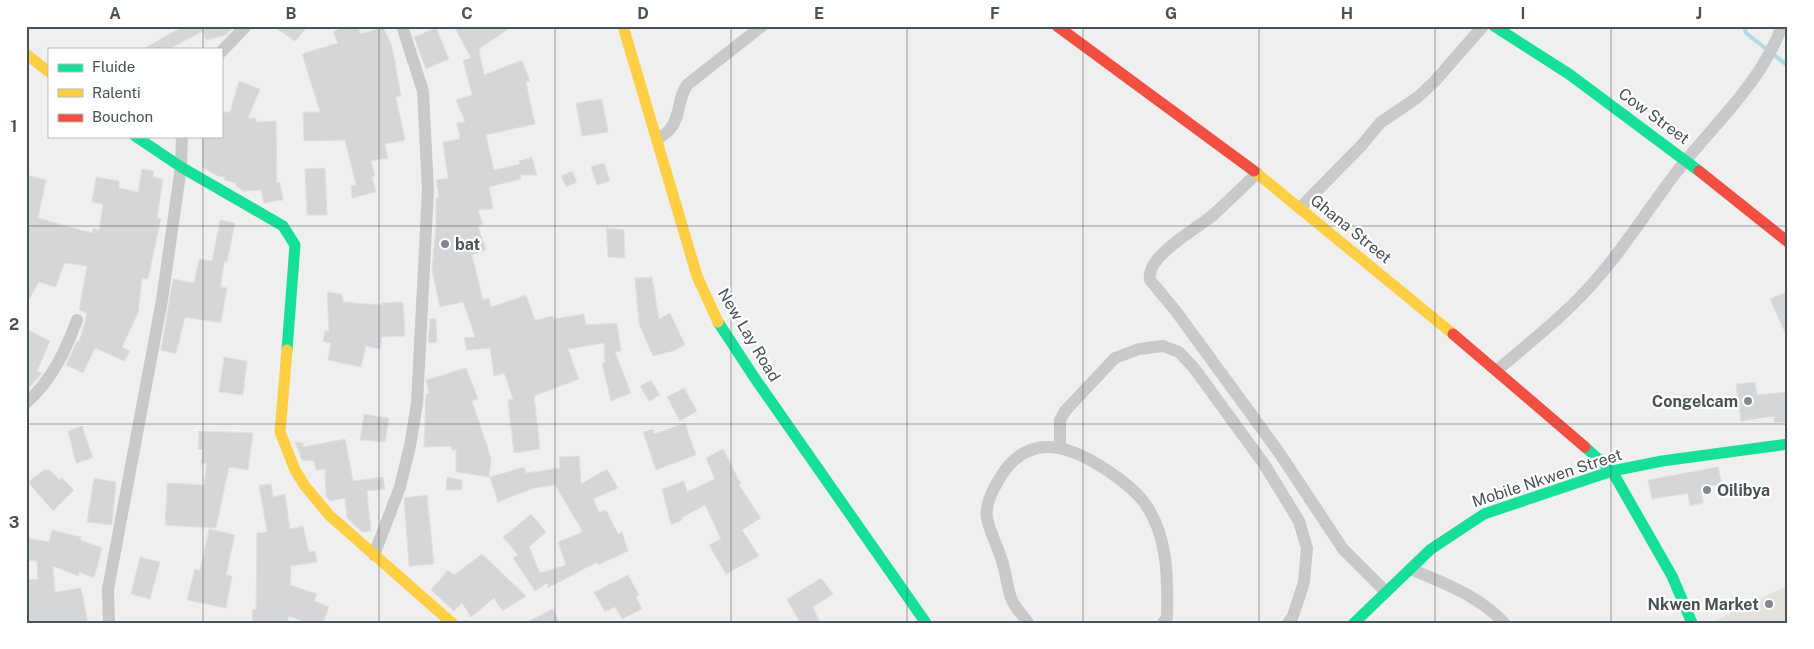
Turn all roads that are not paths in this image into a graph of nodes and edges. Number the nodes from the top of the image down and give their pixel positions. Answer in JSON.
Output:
{"nodes":[{"id":1,"x":246,"y":26,"type":"edge"},
{"id":2,"x":402,"y":26,"type":"edge"},
{"id":3,"x":623,"y":26,"type":"edge"},
{"id":4,"x":762,"y":26,"type":"edge"},
{"id":5,"x":1057,"y":26,"type":"edge"},
{"id":6,"x":1482,"y":26,"type":"edge"},
{"id":7,"x":1494,"y":26,"type":"edge"},
{"id":8,"x":1781,"y":28,"type":"edge"},
{"id":9,"x":222,"y":51,"type":"edge"},
{"id":10,"x":26,"y":54,"type":"edge"},
{"id":11,"x":48,"y":71,"type":"edge"},
{"id":12,"x":138,"y":138,"type":"edge"},
{"id":13,"x":182,"y":138,"type":"edge"},
{"id":14,"x":658,"y":139,"type":"junction"},
{"id":15,"x":1686,"y":160,"type":"junction"},
{"id":16,"x":181,"y":167,"type":"junction"},
{"id":17,"x":1257,"y":174,"type":"junction"},
{"id":18,"x":1300,"y":208,"type":"junction"},
{"id":19,"x":1788,"y":242,"type":"edge"},
{"id":20,"x":77,"y":320,"type":"dead end"},
{"id":21,"x":1497,"y":370,"type":"junction"},
{"id":22,"x":26,"y":403,"type":"edge"},
{"id":23,"x":1788,"y":444,"type":"edge"},
{"id":24,"x":1060,"y":448,"type":"junction"},
{"id":25,"x":1612,"y":471,"type":"junction"},
{"id":26,"x":374,"y":556,"type":"junction"},
{"id":27,"x":1411,"y":569,"type":"junction"},
{"id":28,"x":1386,"y":592,"type":"junction"},
{"id":29,"x":109,"y":623,"type":"edge"},
{"id":30,"x":452,"y":623,"type":"edge"},
{"id":31,"x":926,"y":623,"type":"edge"},
{"id":32,"x":1028,"y":623,"type":"edge"},
{"id":33,"x":1163,"y":623,"type":"edge"},
{"id":34,"x":1288,"y":623,"type":"edge"},
{"id":35,"x":1354,"y":623,"type":"edge"},
{"id":36,"x":1504,"y":623,"type":"edge"},
{"id":37,"x":1692,"y":623,"type":"edge"}],
"edges":[{"from":1,"to":9,"type":"street"},
{"from":2,"to":26,"type":"street"},
{"from":3,"to":14,"type":"main road","name":"New Lay Road"},
{"from":4,"to":14,"type":"street"},
{"from":5,"to":17,"type":"main road","name":"Ghana Street"},
{"from":6,"to":18,"type":"street"},
{"from":7,"to":15,"type":"main road","name":"Cow Street"},
{"from":8,"to":15,"type":"street"},
{"from":10,"to":11,"type":"main road"},
{"from":12,"to":16,"type":"main road"},
{"from":13,"to":16,"type":"street"},
{"from":14,"to":31,"type":"main road","name":"New Lay Road"},
{"from":15,"to":19,"type":"main road","name":"Cow Street"},
{"from":15,"to":21,"type":"street"},
{"from":16,"to":26,"type":"main road"},
{"from":16,"to":29,"type":"street"},
{"from":17,"to":18,"type":"main road","name":"Ghana Street"},
{"from":17,"to":28,"type":"street"},
{"from":18,"to":21,"type":"main road","name":"Ghana Street"},
{"from":20,"to":22,"type":"street"},
{"from":21,"to":25,"type":"main road","name":"Ghana Street"},
{"from":23,"to":25,"type":"main road","name":"Mobile Nkwen Street"},
{"from":24,"to":32,"type":"street"},
{"from":24,"to":33,"type":"street"},
{"from":24,"to":34,"type":"street"},
{"from":25,"to":27,"type":"main road","name":"Mobile Nkwen Street"},
{"from":25,"to":37,"type":"main road","name":"Ghana Street"},
{"from":26,"to":30,"type":"main road"},
{"from":27,"to":28,"type":"main road","name":"Mobile Nkwen Street"},
{"from":27,"to":36,"type":"street"},
{"from":28,"to":35,"type":"main road","name":"Mobile Nkwen Street"}]}
